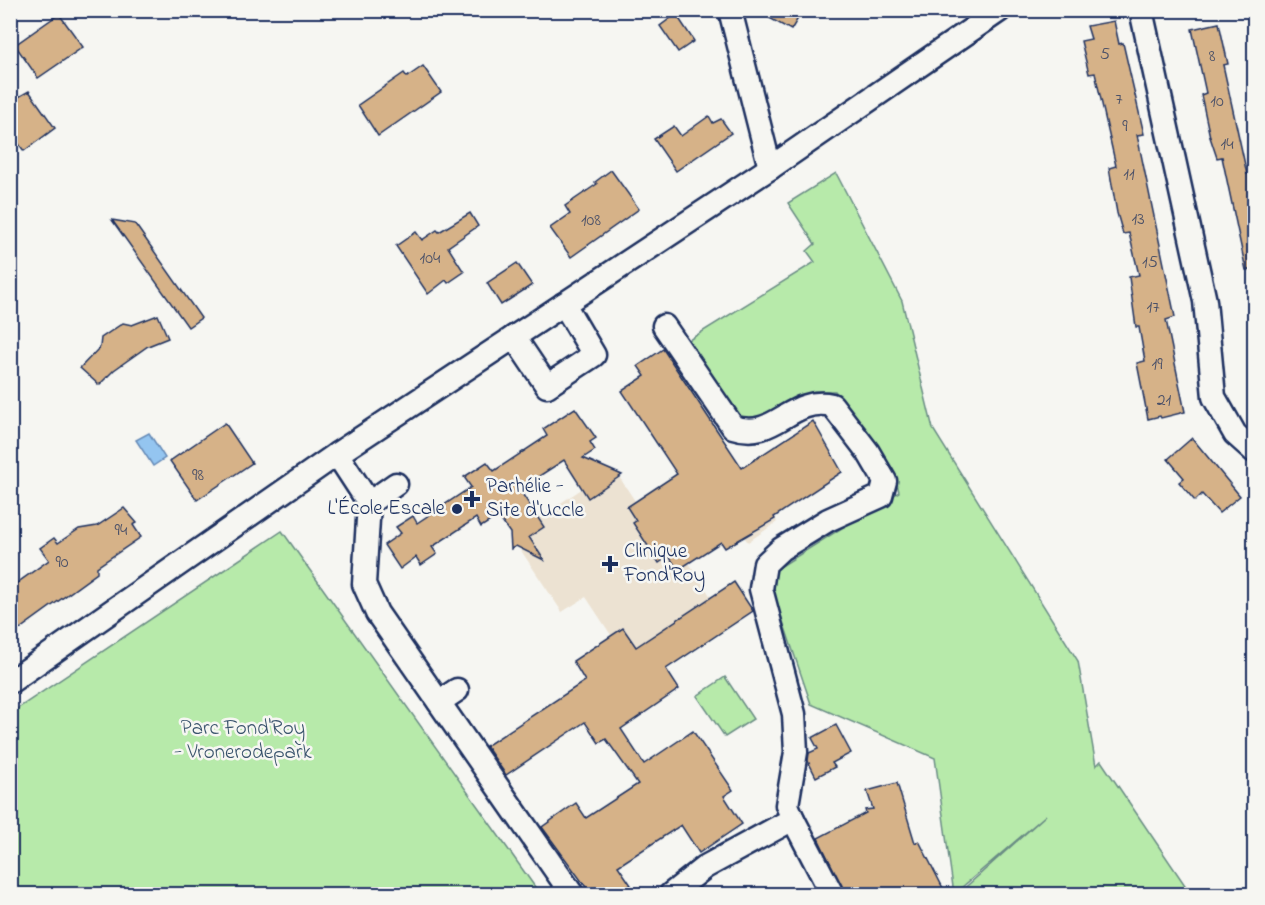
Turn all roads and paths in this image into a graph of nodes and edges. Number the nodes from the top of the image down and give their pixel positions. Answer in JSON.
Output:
{"nodes":[{"id":1,"x":730,"y":10,"type":"edge"},
{"id":2,"x":1000,"y":10,"type":"edge"},
{"id":3,"x":1141,"y":10,"type":"edge"},
{"id":4,"x":770,"y":168,"type":"junction"},
{"id":5,"x":564,"y":304,"type":"junction"},
{"id":6,"x":664,"y":326,"type":"dead end"},
{"id":7,"x":514,"y":337,"type":"junction"},
{"id":8,"x":1254,"y":452,"type":"edge"},
{"id":9,"x":337,"y":454,"type":"junction"},
{"id":10,"x":396,"y":484,"type":"dead end"},
{"id":11,"x":369,"y":503,"type":"junction"},
{"id":12,"x":10,"y":681,"type":"edge"},
{"id":13,"x":793,"y":819,"type":"junction"},
{"id":14,"x":572,"y":894,"type":"edge"},
{"id":15,"x":671,"y":894,"type":"edge"},
{"id":16,"x":832,"y":894,"type":"edge"}],
"edges":[{"from":1,"to":4,"type":"street"},
{"from":2,"to":4,"type":"street"},
{"from":3,"to":8,"type":"street"},
{"from":4,"to":5,"type":"street"},
{"from":5,"to":7,"type":"street"},
{"from":5,"to":7,"type":"street"},
{"from":6,"to":13,"type":"street"},
{"from":7,"to":9,"type":"street"},
{"from":9,"to":11,"type":"street"},
{"from":9,"to":12,"type":"street"},
{"from":10,"to":11,"type":"street"},
{"from":11,"to":14,"type":"street"},
{"from":13,"to":15,"type":"street"},
{"from":13,"to":16,"type":"street"}]}
